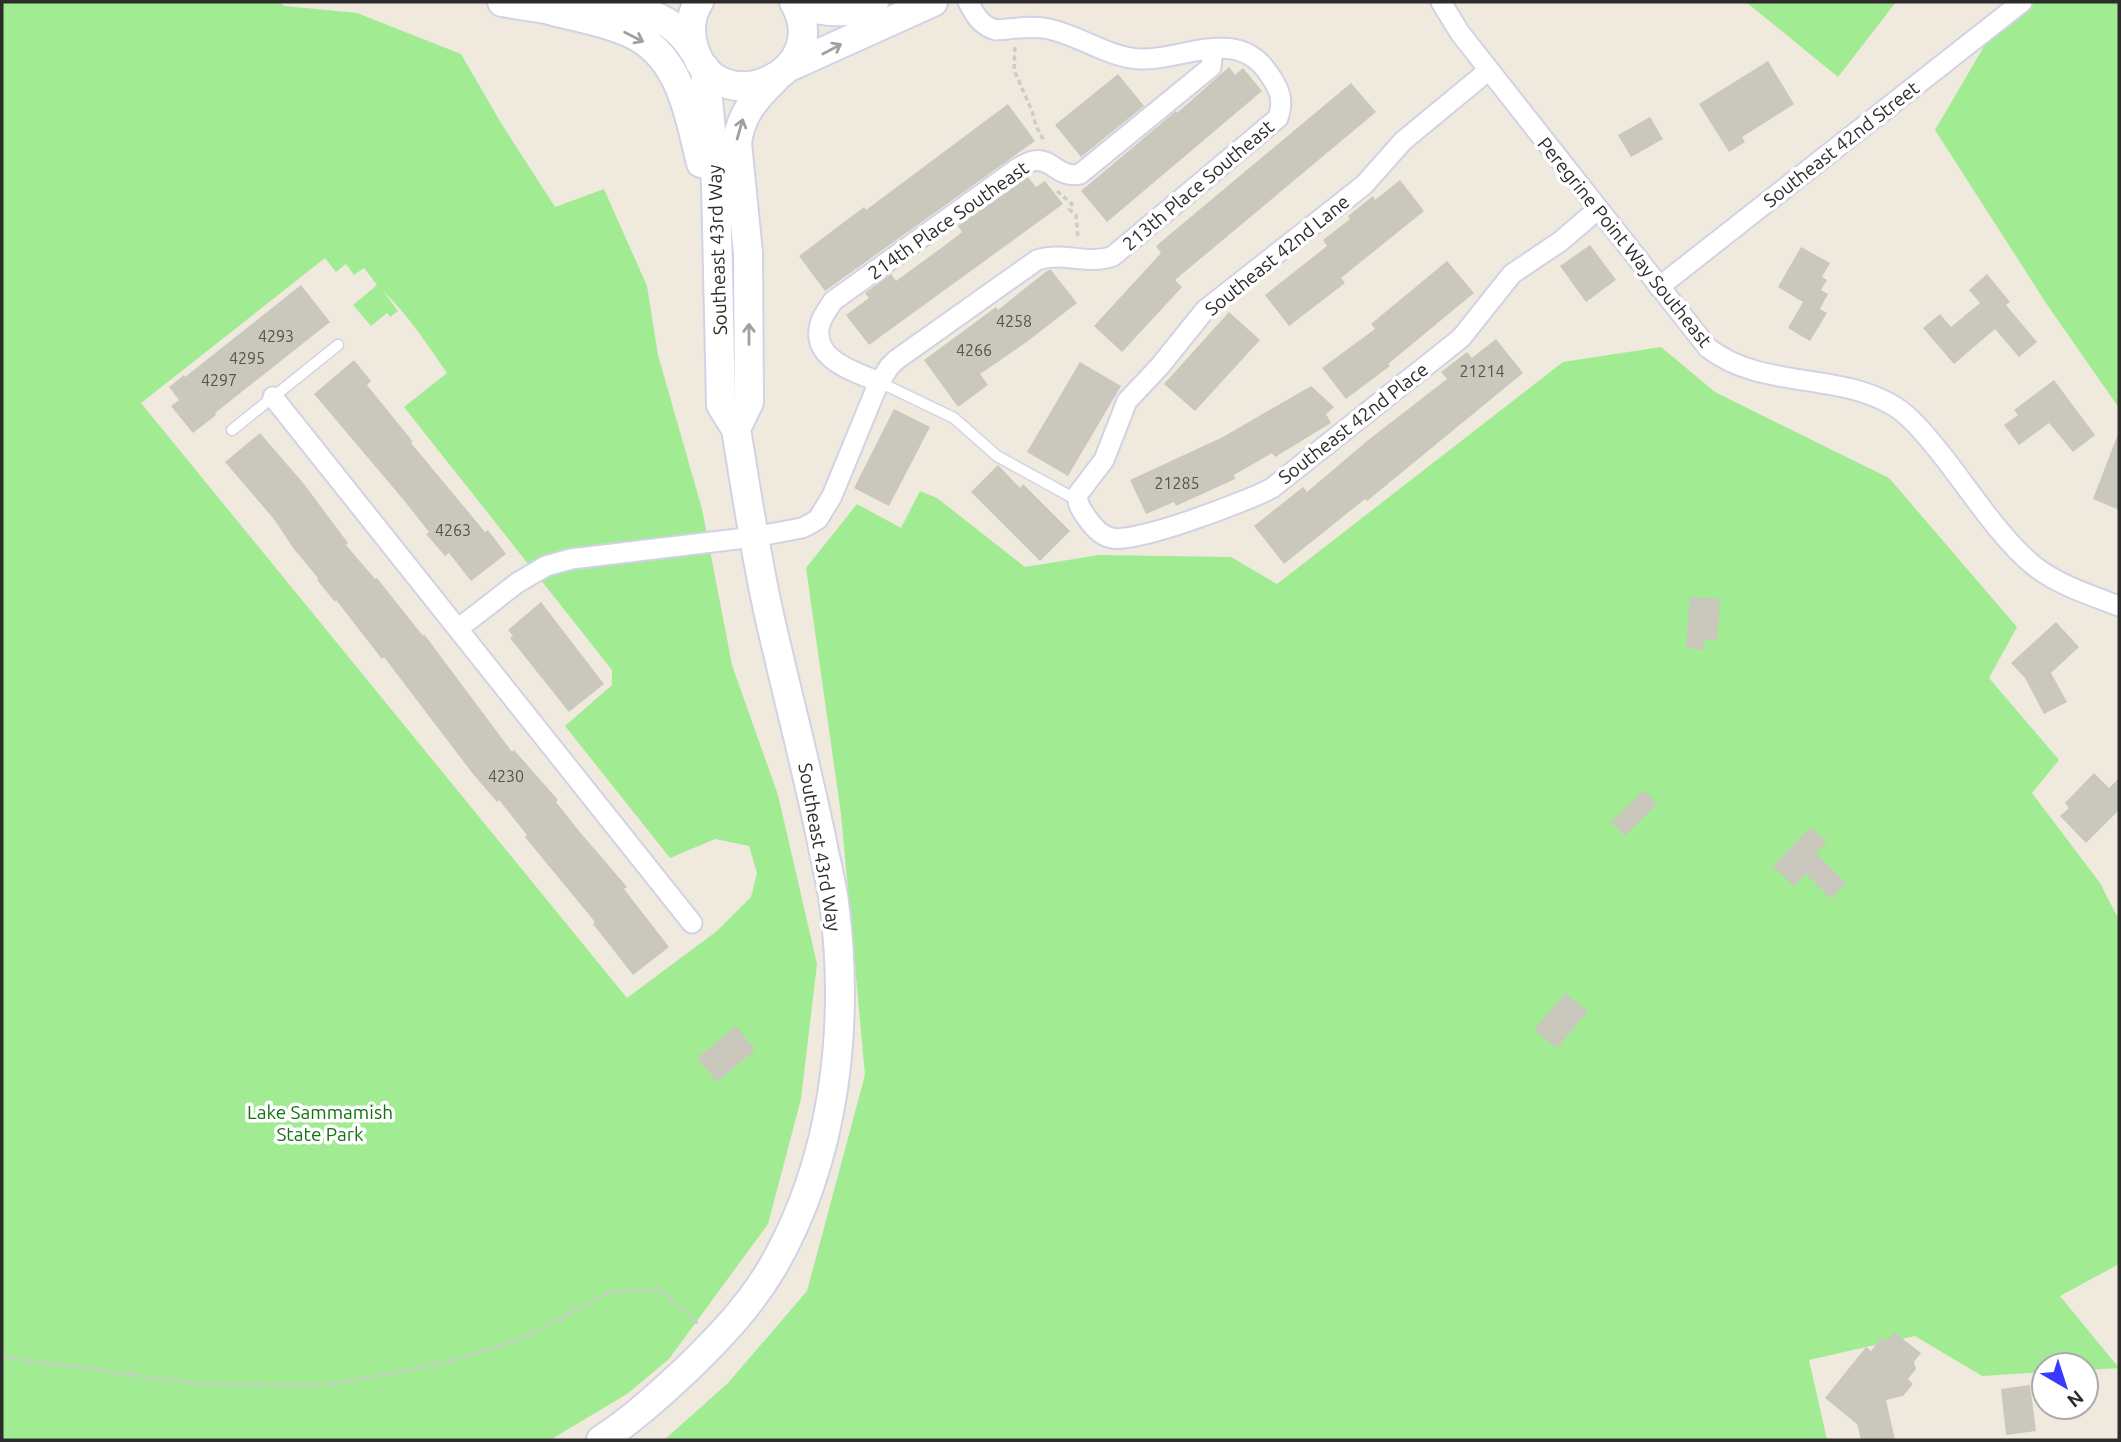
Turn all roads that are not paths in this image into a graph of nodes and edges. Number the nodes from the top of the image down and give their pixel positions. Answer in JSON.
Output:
{"nodes":[{"id":1,"x":502,"y":2,"type":"edge"},
{"id":2,"x":699,"y":2,"type":"edge"},
{"id":3,"x":874,"y":2,"type":"edge"},
{"id":4,"x":933,"y":2,"type":"edge"},
{"id":5,"x":968,"y":2,"type":"edge"},
{"id":6,"x":1441,"y":2,"type":"edge"},
{"id":7,"x":2022,"y":2,"type":"edge"},
{"id":8,"x":795,"y":3,"type":"edge"},
{"id":9,"x":546,"y":9,"type":"junction"},
{"id":10,"x":1213,"y":49,"type":"junction"},
{"id":11,"x":699,"y":60,"type":"junction"},
{"id":12,"x":1489,"y":70,"type":"junction"},
{"id":13,"x":781,"y":74,"type":"junction"},
{"id":14,"x":1598,"y":209,"type":"junction"},
{"id":15,"x":716,"y":220,"type":"junction"},
{"id":16,"x":1659,"y":287,"type":"junction"},
{"id":17,"x":338,"y":345,"type":"dead end"},
{"id":18,"x":879,"y":382,"type":"junction"},
{"id":19,"x":273,"y":397,"type":"junction"},
{"id":20,"x":736,"y":429,"type":"junction"},
{"id":21,"x":232,"y":430,"type":"dead end"},
{"id":22,"x":1077,"y":500,"type":"junction"},
{"id":23,"x":754,"y":537,"type":"junction"},
{"id":24,"x":2119,"y":606,"type":"edge"},
{"id":25,"x":459,"y":628,"type":"junction"},
{"id":26,"x":692,"y":923,"type":"dead end"},
{"id":27,"x":601,"y":1440,"type":"edge"}],
"edges":[{"from":1,"to":9,"type":"main road"},
{"from":2,"to":11,"type":"main road","name":"Southeast 43rd Way"},
{"from":3,"to":8,"type":"main road"},
{"from":13,"to":4,"type":"main road","one_way":true},
{"from":5,"to":10,"type":"street","name":"213th Place Southeast"},
{"from":6,"to":12,"type":"street","name":"Peregrine Point Way Southeast"},
{"from":7,"to":16,"type":"street","name":"Southeast 42nd Street"},
{"from":8,"to":13,"type":"main road"},
{"from":9,"to":11,"type":"main road"},
{"from":9,"to":15,"type":"main road","one_way":true},
{"from":10,"to":18,"type":"street","name":"214th Place Southeast"},
{"from":10,"to":18,"type":"street","name":"213th Place Southeast"},
{"from":11,"to":13,"type":"main road"},
{"from":11,"to":15,"type":"main road","name":"Southeast 43rd Way"},
{"from":12,"to":14,"type":"street","name":"Peregrine Point Way Southeast"},
{"from":12,"to":22,"type":"street","name":"Southeast 42nd Lane"},
{"from":20,"to":13,"type":"main road","name":"Southeast 43rd Way","one_way":true},
{"from":14,"to":16,"type":"street","name":"Peregrine Point Way Southeast"},
{"from":14,"to":22,"type":"street","name":"Southeast 42nd Place"},
{"from":15,"to":20,"type":"main road","name":"Southeast 43rd Way"},
{"from":16,"to":24,"type":"street","name":"Peregrine Point Way Southeast"},
{"from":17,"to":19,"type":"lane"},
{"from":18,"to":22,"type":"lane"},
{"from":18,"to":23,"type":"street","name":"213th Place Southeast"},
{"from":19,"to":21,"type":"lane"},
{"from":19,"to":25,"type":"street"},
{"from":20,"to":23,"type":"main road","name":"Southeast 43rd Way"},
{"from":23,"to":25,"type":"street"},
{"from":23,"to":27,"type":"main road","name":"Southeast 43rd Way"},
{"from":25,"to":26,"type":"street"}]}
